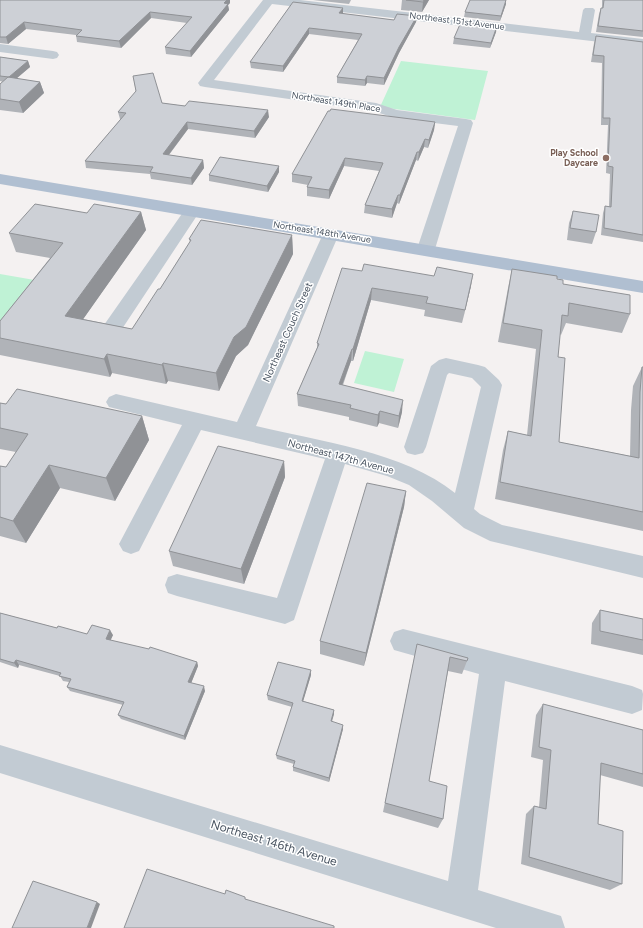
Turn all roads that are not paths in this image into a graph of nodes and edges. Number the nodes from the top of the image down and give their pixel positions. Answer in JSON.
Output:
{"nodes":[{"id":1,"x":270,"y":0,"type":"edge"},
{"id":2,"x":383,"y":0,"type":"edge"},
{"id":3,"x":589,"y":10,"type":"dead end"},
{"id":4,"x":376,"y":12,"type":"junction"},
{"id":5,"x":584,"y":36,"type":"junction"},
{"id":6,"x":643,"y":43,"type":"edge"},
{"id":7,"x":0,"y":48,"type":"edge"},
{"id":8,"x":53,"y":55,"type":"dead end"},
{"id":9,"x":0,"y":179,"type":"edge"},
{"id":10,"x":192,"y":211,"type":"junction"},
{"id":11,"x":331,"y":234,"type":"junction"},
{"id":12,"x":426,"y":249,"type":"junction"},
{"id":13,"x":643,"y":287,"type":"edge"},
{"id":14,"x":111,"y":330,"type":"edge"},
{"id":15,"x":116,"y":402,"type":"dead end"},
{"id":16,"x":195,"y":420,"type":"junction"},
{"id":17,"x":243,"y":431,"type":"junction"},
{"id":18,"x":415,"y":447,"type":"dead end"},
{"id":19,"x":338,"y":454,"type":"junction"},
{"id":20,"x":462,"y":512,"type":"junction"},
{"id":21,"x":131,"y":544,"type":"dead end"},
{"id":22,"x":643,"y":567,"type":"edge"},
{"id":23,"x":177,"y":584,"type":"dead end"},
{"id":24,"x":403,"y":642,"type":"dead end"},
{"id":25,"x":494,"y":665,"type":"junction"},
{"id":26,"x":632,"y":700,"type":"dead end"},
{"id":27,"x":0,"y":759,"type":"edge"},
{"id":28,"x":461,"y":901,"type":"junction"},
{"id":29,"x":549,"y":928,"type":"edge"}],
"edges":[{"from":1,"to":4,"type":"street","name":"Northeast 151st Avenue"},
{"from":1,"to":12,"type":"street","name":"Northeast 149th Place"},
{"from":2,"to":4,"type":"street"},
{"from":3,"to":5,"type":"street"},
{"from":4,"to":5,"type":"street","name":"Northeast 151st Avenue"},
{"from":5,"to":6,"type":"street","name":"Northeast 151st Avenue"},
{"from":7,"to":8,"type":"street"},
{"from":9,"to":10,"type":"main road","name":"Northeast 148th Avenue"},
{"from":10,"to":11,"type":"main road","name":"Northeast 148th Avenue"},
{"from":10,"to":14,"type":"street"},
{"from":11,"to":12,"type":"main road","name":"Northeast 148th Avenue"},
{"from":11,"to":17,"type":"street","name":"Northeast Couch Street"},
{"from":12,"to":13,"type":"main road","name":"Northeast 148th Avenue"},
{"from":15,"to":16,"type":"street","name":"Northeast 147th Avenue"},
{"from":16,"to":17,"type":"street","name":"Northeast 147th Avenue"},
{"from":16,"to":21,"type":"street"},
{"from":17,"to":19,"type":"street","name":"Northeast 147th Avenue"},
{"from":18,"to":20,"type":"street"},
{"from":19,"to":20,"type":"street","name":"Northeast 147th Avenue"},
{"from":19,"to":23,"type":"street"},
{"from":20,"to":22,"type":"street","name":"Northeast 147th Avenue"},
{"from":24,"to":25,"type":"street"},
{"from":25,"to":26,"type":"street"},
{"from":25,"to":28,"type":"street"},
{"from":27,"to":28,"type":"street","name":"Northeast 146th Avenue"},
{"from":28,"to":29,"type":"street","name":"Northeast 146th Avenue"}]}
